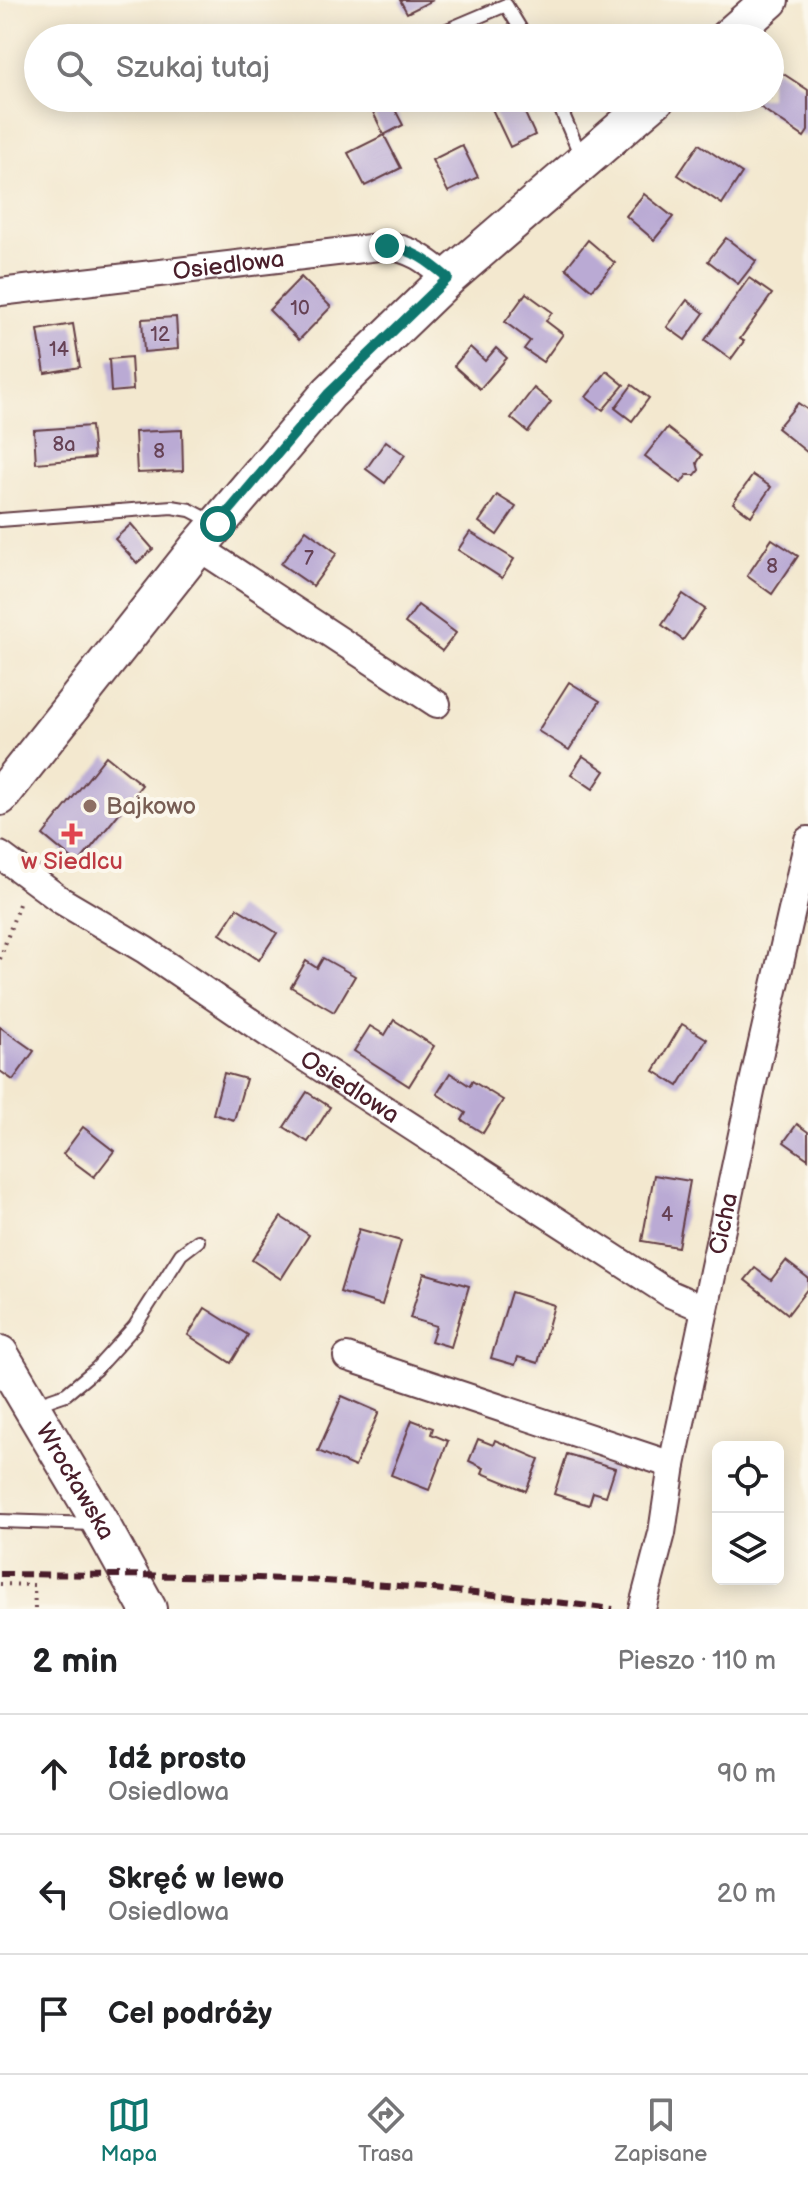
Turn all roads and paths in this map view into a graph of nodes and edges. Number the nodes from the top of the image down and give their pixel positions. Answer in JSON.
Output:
{"nodes":[{"id":1,"x":770,"y":0,"type":"edge"},
{"id":2,"x":461,"y":24,"type":"edge"},
{"id":3,"x":518,"y":24,"type":"edge"},
{"id":4,"x":743,"y":24,"type":"edge"},
{"id":5,"x":562,"y":112,"type":"edge"},
{"id":6,"x":641,"y":112,"type":"edge"},
{"id":7,"x":583,"y":161,"type":"junction"},
{"id":8,"x":448,"y":278,"type":"junction"},
{"id":9,"x":0,"y":292,"type":"edge"},
{"id":10,"x":0,"y":520,"type":"edge"},
{"id":11,"x":208,"y":536,"type":"junction"},
{"id":12,"x":437,"y":704,"type":"dead end"},
{"id":13,"x":0,"y":797,"type":"edge"},
{"id":14,"x":808,"y":840,"type":"edge"},
{"id":15,"x":0,"y":855,"type":"edge"},
{"id":16,"x":29,"y":876,"type":"junction"},
{"id":17,"x":0,"y":959,"type":"edge"},
{"id":18,"x":198,"y":1241,"type":"dead end"},
{"id":19,"x":705,"y":1309,"type":"junction"},
{"id":20,"x":0,"y":1354,"type":"edge"},
{"id":21,"x":347,"y":1357,"type":"dead end"},
{"id":22,"x":31,"y":1406,"type":"junction"},
{"id":23,"x":672,"y":1465,"type":"junction"},
{"id":24,"x":0,"y":1521,"type":"edge"},
{"id":25,"x":101,"y":1524,"type":"junction"},
{"id":26,"x":0,"y":1584,"type":"edge"},
{"id":27,"x":35,"y":1609,"type":"edge"},
{"id":28,"x":148,"y":1609,"type":"edge"},
{"id":29,"x":642,"y":1609,"type":"edge"}],
"edges":[{"from":1,"to":4,"type":"street"},
{"from":2,"to":3,"type":"lane"},
{"from":5,"to":7,"type":"lane"},
{"from":6,"to":7,"type":"street"},
{"from":7,"to":8,"type":"street"},
{"from":8,"to":9,"type":"street","name":"Osiedlowa"},
{"from":8,"to":11,"type":"street"},
{"from":10,"to":11,"type":"lane"},
{"from":11,"to":12,"type":"street"},
{"from":11,"to":13,"type":"street"},
{"from":14,"to":19,"type":"street","name":"Cicha"},
{"from":15,"to":16,"type":"street","name":"Osiedlowa"},
{"from":16,"to":17,"type":"path"},
{"from":16,"to":19,"type":"street","name":"Osiedlowa"},
{"from":18,"to":22,"type":"lane"},
{"from":19,"to":23,"type":"street","name":"Cicha"},
{"from":20,"to":22,"type":"street","name":"Wrocławska"},
{"from":21,"to":23,"type":"street"},
{"from":22,"to":25,"type":"street","name":"Wrocławska"},
{"from":23,"to":29,"type":"street","name":"Cicha"},
{"from":24,"to":25,"type":"lane"},
{"from":25,"to":28,"type":"street","name":"Wrocławska"},
{"from":26,"to":27,"type":"path"}]}
